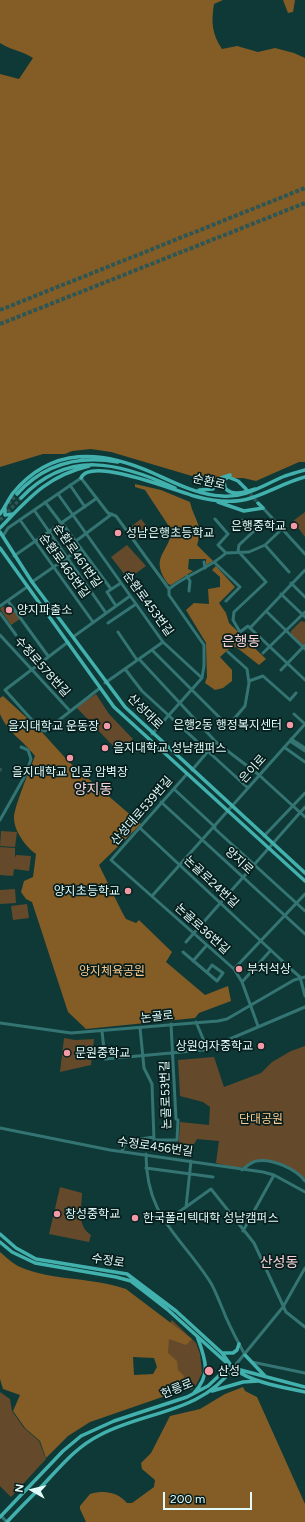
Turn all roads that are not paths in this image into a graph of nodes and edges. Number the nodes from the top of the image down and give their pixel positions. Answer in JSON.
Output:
{"nodes":[{"id":1,"x":131,"y":464,"type":"junction"},
{"id":2,"x":96,"y":465,"type":"junction"},
{"id":3,"x":305,"y":470,"type":"edge"},
{"id":4,"x":305,"y":477,"type":"edge"},
{"id":5,"x":81,"y":478,"type":"junction"},
{"id":6,"x":70,"y":485,"type":"junction"},
{"id":7,"x":262,"y":487,"type":"junction"},
{"id":8,"x":192,"y":490,"type":"junction"},
{"id":9,"x":183,"y":492,"type":"junction"},
{"id":10,"x":17,"y":494,"type":"tunnel mouth"},
{"id":11,"x":58,"y":494,"type":"junction"},
{"id":12,"x":21,"y":498,"type":"tunnel mouth"},
{"id":13,"x":97,"y":498,"type":"junction"},
{"id":14,"x":211,"y":500,"type":"junction"},
{"id":15,"x":6,"y":502,"type":"junction"},
{"id":16,"x":45,"y":502,"type":"junction"},
{"id":17,"x":258,"y":502,"type":"tunnel mouth"},
{"id":18,"x":84,"y":507,"type":"junction"},
{"id":19,"x":263,"y":508,"type":"junction"},
{"id":20,"x":34,"y":510,"type":"junction"},
{"id":21,"x":14,"y":513,"type":"junction"},
{"id":22,"x":0,"y":514,"type":"edge"},
{"id":23,"x":112,"y":514,"type":"junction"},
{"id":24,"x":73,"y":515,"type":"junction"},
{"id":25,"x":215,"y":519,"type":"dead end"},
{"id":26,"x":20,"y":520,"type":"junction"},
{"id":27,"x":243,"y":520,"type":"dead end"},
{"id":28,"x":62,"y":523,"type":"junction"},
{"id":29,"x":0,"y":528,"type":"edge"},
{"id":30,"x":282,"y":529,"type":"junction"},
{"id":31,"x":0,"y":532,"type":"edge"},
{"id":32,"x":49,"y":532,"type":"junction"},
{"id":33,"x":86,"y":534,"type":"junction"},
{"id":34,"x":3,"y":536,"type":"junction"},
{"id":35,"x":76,"y":541,"type":"junction"},
{"id":36,"x":36,"y":542,"type":"junction"},
{"id":37,"x":265,"y":545,"type":"junction"},
{"id":38,"x":0,"y":548,"type":"edge"},
{"id":39,"x":81,"y":548,"type":"junction"},
{"id":40,"x":238,"y":551,"type":"junction"},
{"id":41,"x":226,"y":553,"type":"junction"},
{"id":42,"x":305,"y":554,"type":"edge"},
{"id":43,"x":14,"y":556,"type":"junction"},
{"id":44,"x":67,"y":557,"type":"junction"},
{"id":45,"x":204,"y":562,"type":"dead end"},
{"id":46,"x":215,"y":563,"type":"junction"},
{"id":47,"x":54,"y":567,"type":"junction"},
{"id":48,"x":205,"y":568,"type":"junction"},
{"id":49,"x":305,"y":570,"type":"edge"},
{"id":50,"x":289,"y":572,"type":"dead end"},
{"id":51,"x":187,"y":576,"type":"junction"},
{"id":52,"x":32,"y":582,"type":"junction"},
{"id":53,"x":121,"y":583,"type":"junction"},
{"id":54,"x":291,"y":583,"type":"junction"},
{"id":55,"x":28,"y":586,"type":"junction"},
{"id":56,"x":111,"y":589,"type":"junction"},
{"id":57,"x":169,"y":589,"type":"junction"},
{"id":58,"x":190,"y":591,"type":"dead end"},
{"id":59,"x":281,"y":594,"type":"junction"},
{"id":60,"x":130,"y":596,"type":"junction"},
{"id":61,"x":305,"y":597,"type":"edge"},
{"id":62,"x":8,"y":601,"type":"junction"},
{"id":63,"x":226,"y":601,"type":"dead end"},
{"id":64,"x":136,"y":604,"type":"junction"},
{"id":65,"x":0,"y":606,"type":"edge"},
{"id":66,"x":116,"y":606,"type":"junction"},
{"id":67,"x":266,"y":611,"type":"junction"},
{"id":68,"x":0,"y":613,"type":"edge"},
{"id":69,"x":105,"y":614,"type":"junction"},
{"id":70,"x":304,"y":614,"type":"edge"},
{"id":71,"x":93,"y":622,"type":"junction"},
{"id":72,"x":250,"y":628,"type":"junction"},
{"id":73,"x":286,"y":631,"type":"junction"},
{"id":74,"x":118,"y":632,"type":"dead end"},
{"id":75,"x":0,"y":635,"type":"edge"},
{"id":76,"x":16,"y":635,"type":"dead end"},
{"id":77,"x":75,"y":635,"type":"junction"},
{"id":78,"x":68,"y":642,"type":"junction"},
{"id":79,"x":163,"y":642,"type":"junction"},
{"id":80,"x":269,"y":647,"type":"junction"},
{"id":81,"x":304,"y":647,"type":"edge"},
{"id":82,"x":152,"y":650,"type":"junction"},
{"id":83,"x":228,"y":652,"type":"dead end"},
{"id":84,"x":263,"y":653,"type":"dead end"},
{"id":85,"x":48,"y":656,"type":"junction"},
{"id":86,"x":138,"y":660,"type":"junction"},
{"id":87,"x":287,"y":664,"type":"junction"},
{"id":88,"x":32,"y":668,"type":"junction"},
{"id":89,"x":125,"y":669,"type":"junction"},
{"id":90,"x":281,"y":670,"type":"dead end"},
{"id":91,"x":202,"y":678,"type":"junction"},
{"id":92,"x":305,"y":680,"type":"edge"},
{"id":93,"x":249,"y":681,"type":"junction"},
{"id":94,"x":105,"y":683,"type":"junction"},
{"id":95,"x":100,"y":688,"type":"junction"},
{"id":96,"x":192,"y":689,"type":"junction"},
{"id":97,"x":296,"y":693,"type":"dead end"},
{"id":98,"x":180,"y":703,"type":"junction"},
{"id":99,"x":70,"y":711,"type":"junction"},
{"id":100,"x":294,"y":714,"type":"dead end"},
{"id":101,"x":168,"y":716,"type":"junction"},
{"id":102,"x":305,"y":724,"type":"edge"},
{"id":103,"x":152,"y":734,"type":"junction"},
{"id":104,"x":291,"y":740,"type":"junction"},
{"id":105,"x":216,"y":742,"type":"junction"},
{"id":106,"x":21,"y":747,"type":"dead end"},
{"id":107,"x":284,"y":747,"type":"junction"},
{"id":108,"x":305,"y":748,"type":"edge"},
{"id":109,"x":305,"y":751,"type":"edge"},
{"id":110,"x":207,"y":752,"type":"junction"},
{"id":111,"x":305,"y":762,"type":"edge"},
{"id":112,"x":192,"y":770,"type":"junction"},
{"id":113,"x":187,"y":774,"type":"junction"},
{"id":114,"x":259,"y":775,"type":"junction"},
{"id":115,"x":248,"y":788,"type":"junction"},
{"id":116,"x":174,"y":789,"type":"junction"},
{"id":117,"x":305,"y":793,"type":"edge"},
{"id":118,"x":162,"y":802,"type":"junction"},
{"id":119,"x":293,"y":805,"type":"junction"},
{"id":120,"x":232,"y":806,"type":"junction"},
{"id":121,"x":305,"y":807,"type":"edge"},
{"id":122,"x":229,"y":812,"type":"junction"},
{"id":123,"x":300,"y":812,"type":"junction"},
{"id":124,"x":2,"y":814,"type":"edge"},
{"id":125,"x":305,"y":817,"type":"edge"},
{"id":126,"x":0,"y":820,"type":"edge"},
{"id":127,"x":140,"y":828,"type":"junction"},
{"id":128,"x":215,"y":828,"type":"junction"},
{"id":129,"x":264,"y":836,"type":"junction"},
{"id":130,"x":203,"y":840,"type":"junction"},
{"id":131,"x":274,"y":844,"type":"junction"},
{"id":132,"x":270,"y":849,"type":"junction"},
{"id":133,"x":111,"y":860,"type":"joint"},
{"id":134,"x":180,"y":865,"type":"junction"},
{"id":135,"x":254,"y":866,"type":"junction"},
{"id":136,"x":305,"y":873,"type":"edge"},
{"id":137,"x":244,"y":878,"type":"junction"},
{"id":138,"x":305,"y":881,"type":"edge"},
{"id":139,"x":305,"y":894,"type":"edge"},
{"id":140,"x":152,"y":896,"type":"junction"},
{"id":141,"x":221,"y":904,"type":"junction"},
{"id":142,"x":296,"y":904,"type":"junction"},
{"id":143,"x":305,"y":911,"type":"edge"},
{"id":144,"x":285,"y":915,"type":"junction"},
{"id":145,"x":194,"y":934,"type":"junction"},
{"id":146,"x":305,"y":934,"type":"edge"},
{"id":147,"x":261,"y":941,"type":"junction"},
{"id":148,"x":186,"y":942,"type":"dead end"},
{"id":149,"x":207,"y":945,"type":"junction"},
{"id":150,"x":271,"y":950,"type":"junction"},
{"id":151,"x":183,"y":952,"type":"dead end"},
{"id":152,"x":194,"y":961,"type":"junction"},
{"id":153,"x":234,"y":969,"type":"junction"},
{"id":154,"x":207,"y":972,"type":"junction"},
{"id":155,"x":305,"y":977,"type":"edge"},
{"id":156,"x":300,"y":978,"type":"junction"},
{"id":157,"x":242,"y":982,"type":"junction"},
{"id":158,"x":305,"y":996,"type":"edge"},
{"id":159,"x":249,"y":1006,"type":"junction"},
{"id":160,"x":305,"y":1007,"type":"edge"},
{"id":161,"x":196,"y":1022,"type":"junction"},
{"id":162,"x":0,"y":1023,"type":"edge"},
{"id":163,"x":171,"y":1024,"type":"junction"},
{"id":164,"x":258,"y":1026,"type":"junction"},
{"id":165,"x":140,"y":1028,"type":"junction"},
{"id":166,"x":102,"y":1031,"type":"junction"},
{"id":167,"x":207,"y":1048,"type":"junction"},
{"id":168,"x":174,"y":1052,"type":"junction"},
{"id":169,"x":142,"y":1055,"type":"junction"},
{"id":170,"x":0,"y":1128,"type":"edge"},
{"id":171,"x":154,"y":1139,"type":"junction"},
{"id":172,"x":122,"y":1151,"type":"junction"},
{"id":173,"x":146,"y":1154,"type":"junction"},
{"id":174,"x":191,"y":1161,"type":"junction"},
{"id":175,"x":146,"y":1168,"type":"junction"},
{"id":176,"x":242,"y":1170,"type":"junction"},
{"id":177,"x":190,"y":1173,"type":"junction"},
{"id":178,"x":274,"y":1175,"type":"junction"},
{"id":179,"x":213,"y":1177,"type":"dead end"},
{"id":180,"x":305,"y":1181,"type":"edge"},
{"id":181,"x":305,"y":1192,"type":"edge"},
{"id":182,"x":186,"y":1207,"type":"junction"},
{"id":183,"x":165,"y":1222,"type":"junction"},
{"id":184,"x":243,"y":1231,"type":"junction"},
{"id":185,"x":0,"y":1234,"type":"edge"},
{"id":186,"x":0,"y":1242,"type":"edge"},
{"id":187,"x":305,"y":1268,"type":"edge"},
{"id":188,"x":132,"y":1276,"type":"junction"},
{"id":189,"x":131,"y":1281,"type":"junction"},
{"id":190,"x":283,"y":1307,"type":"junction"},
{"id":191,"x":305,"y":1327,"type":"edge"},
{"id":192,"x":196,"y":1335,"type":"junction"},
{"id":193,"x":239,"y":1344,"type":"junction"},
{"id":194,"x":222,"y":1353,"type":"junction"},
{"id":195,"x":245,"y":1354,"type":"junction"},
{"id":196,"x":250,"y":1361,"type":"junction"},
{"id":197,"x":233,"y":1368,"type":"junction"},
{"id":198,"x":305,"y":1373,"type":"edge"},
{"id":199,"x":266,"y":1377,"type":"junction"},
{"id":200,"x":262,"y":1381,"type":"junction"},
{"id":201,"x":305,"y":1387,"type":"edge"},
{"id":202,"x":211,"y":1391,"type":"junction"},
{"id":203,"x":305,"y":1392,"type":"edge"},
{"id":204,"x":187,"y":1397,"type":"junction"},
{"id":205,"x":0,"y":1517,"type":"edge"},
{"id":206,"x":7,"y":1522,"type":"edge"}],
"edges":[{"from":1,"to":8,"type":"main road","name":"순환로"},
{"from":1,"to":10,"type":"main road"},
{"from":1,"to":15,"type":"main road"},
{"from":2,"to":9,"type":"main road"},
{"from":2,"to":12,"type":"main road"},
{"from":2,"to":21,"type":"main road"},
{"from":3,"to":7,"type":"main road","name":"순환로"},
{"from":4,"to":14,"type":"main road","name":"순환로"},
{"from":5,"to":6,"type":"street"},
{"from":5,"to":9,"type":"main road"},
{"from":5,"to":13,"type":"street"},
{"from":6,"to":11,"type":"street"},
{"from":6,"to":18,"type":"street"},
{"from":7,"to":8,"type":"main road","name":"순환로"},
{"from":7,"to":8,"type":"main road"},
{"from":9,"to":14,"type":"main road","name":"순환로"},
{"from":11,"to":16,"type":"street"},
{"from":11,"to":24,"type":"street","name":"순환로453번길"},
{"from":13,"to":18,"type":"street"},
{"from":13,"to":23,"type":"street"},
{"from":14,"to":19,"type":"main road"},
{"from":15,"to":21,"type":"main road"},
{"from":15,"to":22,"type":"main road"},
{"from":16,"to":20,"type":"street"},
{"from":16,"to":28,"type":"street"},
{"from":17,"to":19,"type":"main road"},
{"from":18,"to":24,"type":"street"},
{"from":19,"to":30,"type":"street"},
{"from":20,"to":26,"type":"street"},
{"from":20,"to":32,"type":"street","name":"순환로461번길"},
{"from":21,"to":29,"type":"main road"},
{"from":23,"to":33,"type":"street"},
{"from":23,"to":57,"type":"street"},
{"from":24,"to":28,"type":"street"},
{"from":24,"to":33,"type":"street","name":"순환로453번길"},
{"from":25,"to":41,"type":"street"},
{"from":26,"to":34,"type":"street"},
{"from":26,"to":36,"type":"street","name":"순환로465번길"},
{"from":27,"to":40,"type":"street"},
{"from":28,"to":32,"type":"street"},
{"from":28,"to":35,"type":"street"},
{"from":30,"to":37,"type":"street"},
{"from":30,"to":42,"type":"street"},
{"from":31,"to":34,"type":"main road","name":"산성대로"},
{"from":32,"to":36,"type":"street"},
{"from":32,"to":44,"type":"street","name":"순환로461번길"},
{"from":33,"to":35,"type":"street"},
{"from":33,"to":53,"type":"street","name":"순환로453번길"},
{"from":34,"to":43,"type":"main road","name":"산성대로"},
{"from":35,"to":39,"type":"street"},
{"from":36,"to":43,"type":"street"},
{"from":36,"to":47,"type":"street","name":"순환로465번길"},
{"from":37,"to":40,"type":"street"},
{"from":37,"to":50,"type":"street"},
{"from":38,"to":55,"type":"main road","name":"산성대로"},
{"from":39,"to":44,"type":"street"},
{"from":39,"to":56,"type":"street"},
{"from":40,"to":41,"type":"street"},
{"from":40,"to":72,"type":"street"},
{"from":41,"to":46,"type":"street"},
{"from":43,"to":52,"type":"main road","name":"산성대로"},
{"from":44,"to":47,"type":"street"},
{"from":44,"to":69,"type":"street","name":"순환로461번길"},
{"from":45,"to":48,"type":"street"},
{"from":46,"to":48,"type":"street"},
{"from":46,"to":63,"type":"street"},
{"from":47,"to":52,"type":"street"},
{"from":47,"to":71,"type":"street","name":"순환로465번길"},
{"from":48,"to":51,"type":"street"},
{"from":49,"to":54,"type":"street"},
{"from":51,"to":57,"type":"street"},
{"from":51,"to":58,"type":"street"},
{"from":52,"to":77,"type":"main road","name":"산성대로"},
{"from":53,"to":56,"type":"street"},
{"from":53,"to":60,"type":"street","name":"순환로453번길"},
{"from":54,"to":59,"type":"street"},
{"from":54,"to":61,"type":"street"},
{"from":55,"to":62,"type":"street"},
{"from":55,"to":78,"type":"main road","name":"산성대로"},
{"from":56,"to":66,"type":"street"},
{"from":57,"to":91,"type":"street"},
{"from":59,"to":67,"type":"street"},
{"from":59,"to":70,"type":"street"},
{"from":60,"to":64,"type":"street","name":"순환로453번길"},
{"from":60,"to":66,"type":"street"},
{"from":62,"to":65,"type":"street"},
{"from":62,"to":85,"type":"street"},
{"from":64,"to":69,"type":"street","name":"순환로461번길"},
{"from":64,"to":79,"type":"street","name":"순환로453번길"},
{"from":66,"to":69,"type":"street"},
{"from":67,"to":72,"type":"street"},
{"from":67,"to":73,"type":"street"},
{"from":68,"to":76,"type":"street"},
{"from":69,"to":71,"type":"street"},
{"from":70,"to":73,"type":"street"},
{"from":71,"to":77,"type":"street"},
{"from":72,"to":80,"type":"street"},
{"from":73,"to":80,"type":"street"},
{"from":73,"to":81,"type":"street"},
{"from":74,"to":86,"type":"street"},
{"from":75,"to":88,"type":"street","name":"수정로578번길"},
{"from":77,"to":94,"type":"main road","name":"산성대로"},
{"from":78,"to":85,"type":"street"},
{"from":78,"to":95,"type":"main road","name":"산성대로"},
{"from":79,"to":82,"type":"street"},
{"from":79,"to":91,"type":"street","name":"순환로453번길"},
{"from":80,"to":84,"type":"street"},
{"from":80,"to":87,"type":"street"},
{"from":81,"to":87,"type":"street"},
{"from":82,"to":86,"type":"street"},
{"from":82,"to":96,"type":"street"},
{"from":83,"to":93,"type":"street"},
{"from":85,"to":88,"type":"street"},
{"from":86,"to":89,"type":"street"},
{"from":86,"to":98,"type":"street"},
{"from":87,"to":90,"type":"street"},
{"from":87,"to":92,"type":"street"},
{"from":88,"to":99,"type":"street","name":"수정로578번길"},
{"from":88,"to":99,"type":"street"},
{"from":89,"to":94,"type":"street"},
{"from":89,"to":101,"type":"street"},
{"from":91,"to":96,"type":"street"},
{"from":93,"to":96,"type":"street"},
{"from":93,"to":97,"type":"street"},
{"from":94,"to":103,"type":"main road","name":"산성대로"},
{"from":95,"to":99,"type":"street"},
{"from":95,"to":113,"type":"main road","name":"산성대로"},
{"from":96,"to":98,"type":"street"},
{"from":98,"to":101,"type":"street"},
{"from":98,"to":105,"type":"street"},
{"from":100,"to":102,"type":"street"},
{"from":101,"to":103,"type":"street"},
{"from":101,"to":110,"type":"street"},
{"from":102,"to":104,"type":"street","name":"은이로"},
{"from":103,"to":112,"type":"main road","name":"산성대로"},
{"from":104,"to":107,"type":"street","name":"은이로"},
{"from":104,"to":108,"type":"street"},
{"from":104,"to":109,"type":"street"},
{"from":105,"to":110,"type":"street"},
{"from":105,"to":114,"type":"street"},
{"from":106,"to":124,"type":"street"},
{"from":107,"to":111,"type":"street"},
{"from":107,"to":114,"type":"street","name":"은이로"},
{"from":110,"to":112,"type":"street"},
{"from":110,"to":115,"type":"street"},
{"from":112,"to":120,"type":"main road","name":"산성대로"},
{"from":113,"to":116,"type":"street","name":"산성대로539번길"},
{"from":113,"to":122,"type":"main road","name":"산성대로"},
{"from":114,"to":115,"type":"street","name":"은이로"},
{"from":114,"to":119,"type":"street"},
{"from":115,"to":120,"type":"street","name":"은이로"},
{"from":116,"to":118,"type":"street","name":"산성대로539번길"},
{"from":116,"to":128,"type":"street"},
{"from":117,"to":119,"type":"street"},
{"from":118,"to":127,"type":"street","name":"산성대로539번길"},
{"from":118,"to":130,"type":"street","name":"양지로"},
{"from":119,"to":123,"type":"street"},
{"from":119,"to":129,"type":"street"},
{"from":120,"to":122,"type":"street","name":"은이로"},
{"from":120,"to":129,"type":"main road","name":"산성대로"},
{"from":121,"to":123,"type":"street"},
{"from":122,"to":128,"type":"street","name":"은이로"},
{"from":122,"to":132,"type":"main road","name":"산성대로"},
{"from":123,"to":125,"type":"street"},
{"from":123,"to":131,"type":"street"},
{"from":124,"to":126,"type":"street"},
{"from":127,"to":133,"type":"street","name":"산성대로539번길"},
{"from":127,"to":134,"type":"street","name":"논골로24번길"},
{"from":128,"to":130,"type":"street","name":"은이로"},
{"from":128,"to":135,"type":"street"},
{"from":129,"to":131,"type":"main road","name":"산성대로"},
{"from":130,"to":134,"type":"street","name":"은이로"},
{"from":130,"to":137,"type":"street","name":"양지로"},
{"from":131,"to":132,"type":"street"},
{"from":131,"to":136,"type":"main road","name":"산성대로"},
{"from":132,"to":135,"type":"street"},
{"from":132,"to":138,"type":"main road","name":"산성대로"},
{"from":133,"to":140,"type":"street","name":"논골로36번길"},
{"from":134,"to":140,"type":"street","name":"은이로"},
{"from":134,"to":141,"type":"street","name":"논골로24번길"},
{"from":135,"to":137,"type":"street"},
{"from":135,"to":142,"type":"street"},
{"from":137,"to":141,"type":"street"},
{"from":137,"to":144,"type":"street","name":"양지로"},
{"from":139,"to":142,"type":"street"},
{"from":140,"to":145,"type":"street","name":"논골로36번길"},
{"from":141,"to":145,"type":"street"},
{"from":141,"to":147,"type":"street","name":"논골로24번길"},
{"from":142,"to":143,"type":"street"},
{"from":142,"to":144,"type":"street"},
{"from":144,"to":146,"type":"street","name":"양지로"},
{"from":144,"to":147,"type":"street"},
{"from":145,"to":148,"type":"street"},
{"from":145,"to":149,"type":"street","name":"논골로36번길"},
{"from":147,"to":150,"type":"street","name":"논골로24번길"},
{"from":147,"to":153,"type":"street"},
{"from":149,"to":152,"type":"street"},
{"from":149,"to":153,"type":"street","name":"논골로36번길"},
{"from":150,"to":156,"type":"street","name":"논골로24번길"},
{"from":150,"to":157,"type":"street"},
{"from":151,"to":152,"type":"street"},
{"from":152,"to":154,"type":"street"},
{"from":153,"to":157,"type":"street","name":"논골로36번길"},
{"from":154,"to":154,"type":"street"},
{"from":155,"to":156,"type":"street","name":"논골로"},
{"from":156,"to":158,"type":"street"},
{"from":156,"to":159,"type":"street","name":"논골로"},
{"from":157,"to":159,"type":"street","name":"논골로36번길"},
{"from":159,"to":161,"type":"street","name":"논골로"},
{"from":159,"to":164,"type":"street","name":"논골로36번길"},
{"from":160,"to":164,"type":"street"},
{"from":161,"to":163,"type":"street","name":"논골로"},
{"from":161,"to":167,"type":"street"},
{"from":162,"to":166,"type":"street","name":"논골로"},
{"from":163,"to":165,"type":"street","name":"논골로"},
{"from":163,"to":168,"type":"street","name":"논골로53번길"},
{"from":164,"to":167,"type":"street"},
{"from":165,"to":166,"type":"street","name":"논골로"},
{"from":165,"to":169,"type":"street"},
{"from":166,"to":169,"type":"street","name":"논골로53번길"},
{"from":167,"to":168,"type":"street"},
{"from":168,"to":169,"type":"street","name":"논골로53번길"},
{"from":168,"to":171,"type":"street","name":"논골로53번길"},
{"from":169,"to":171,"type":"street"},
{"from":170,"to":172,"type":"street","name":"수정로456번길"},
{"from":171,"to":172,"type":"street"},
{"from":172,"to":173,"type":"street","name":"수정로456번길"},
{"from":173,"to":174,"type":"street","name":"수정로456번길"},
{"from":173,"to":175,"type":"street"},
{"from":174,"to":176,"type":"street","name":"수정로456번길"},
{"from":174,"to":177,"type":"street"},
{"from":175,"to":177,"type":"street"},
{"from":175,"to":183,"type":"street"},
{"from":176,"to":178,"type":"street","name":"수정로456번길"},
{"from":176,"to":180,"type":"street"},
{"from":177,"to":179,"type":"street"},
{"from":177,"to":182,"type":"street"},
{"from":178,"to":181,"type":"street","name":"수정로456번길"},
{"from":178,"to":184,"type":"street"},
{"from":182,"to":183,"type":"street"},
{"from":182,"to":184,"type":"street"},
{"from":183,"to":193,"type":"street"},
{"from":184,"to":190,"type":"street"},
{"from":185,"to":188,"type":"main road","name":"수정로"},
{"from":186,"to":189,"type":"main road","name":"수정로"},
{"from":187,"to":190,"type":"street"},
{"from":188,"to":189,"type":"main road"},
{"from":188,"to":194,"type":"main road","name":"수정로"},
{"from":189,"to":192,"type":"main road","name":"수정로"},
{"from":190,"to":191,"type":"street"},
{"from":190,"to":195,"type":"street"},
{"from":192,"to":197,"type":"main road","name":"수정로"},
{"from":192,"to":204,"type":"main road"},
{"from":193,"to":194,"type":"main road"},
{"from":193,"to":195,"type":"street"},
{"from":194,"to":197,"type":"main road","name":"수정로"},
{"from":195,"to":196,"type":"main road"},
{"from":195,"to":197,"type":"street"},
{"from":196,"to":198,"type":"street"},
{"from":196,"to":199,"type":"main road"},
{"from":197,"to":199,"type":"main road","name":"수정로"},
{"from":197,"to":200,"type":"main road","name":"수정로"},
{"from":197,"to":202,"type":"main road","name":"헌릉로"},
{"from":197,"to":204,"type":"main road","name":"헌릉로"},
{"from":199,"to":201,"type":"main road","name":"수정로"},
{"from":200,"to":202,"type":"main road"},
{"from":200,"to":203,"type":"main road","name":"수정로"},
{"from":202,"to":206,"type":"main road","name":"헌릉로"},
{"from":204,"to":205,"type":"main road","name":"헌릉로"},
{"from":205,"to":206,"type":"street"}]}
